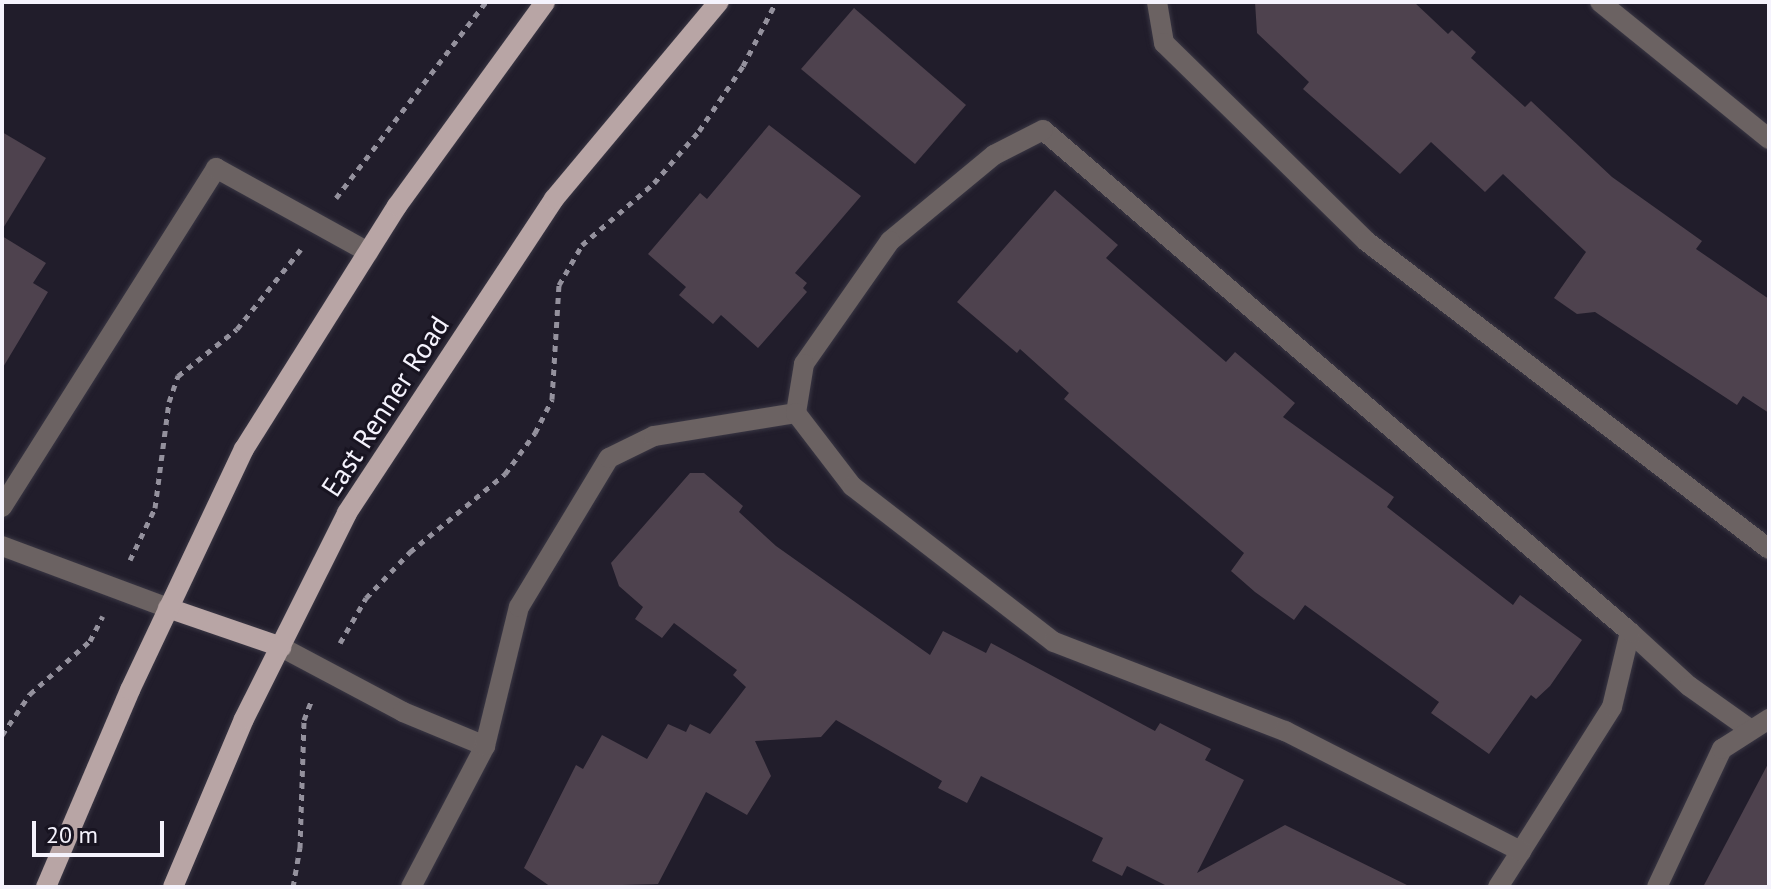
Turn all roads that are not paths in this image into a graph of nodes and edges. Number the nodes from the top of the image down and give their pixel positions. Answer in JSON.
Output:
{"nodes":[{"id":1,"x":545,"y":2,"type":"edge"},
{"id":2,"x":719,"y":2,"type":"edge"},
{"id":3,"x":1157,"y":2,"type":"edge"},
{"id":4,"x":1600,"y":2,"type":"edge"},
{"id":5,"x":1769,"y":139,"type":"edge"},
{"id":6,"x":368,"y":252,"type":"junction"},
{"id":7,"x":796,"y":413,"type":"junction"},
{"id":8,"x":2,"y":507,"type":"edge"},
{"id":9,"x":2,"y":546,"type":"edge"},
{"id":10,"x":1769,"y":549,"type":"edge"},
{"id":11,"x":168,"y":608,"type":"junction"},
{"id":12,"x":1630,"y":632,"type":"junction"},
{"id":13,"x":281,"y":647,"type":"junction"},
{"id":14,"x":1769,"y":719,"type":"edge"},
{"id":15,"x":1751,"y":730,"type":"junction"},
{"id":16,"x":485,"y":746,"type":"junction"},
{"id":17,"x":1521,"y":851,"type":"junction"},
{"id":18,"x":46,"y":887,"type":"edge"},
{"id":19,"x":173,"y":887,"type":"edge"},
{"id":20,"x":411,"y":887,"type":"edge"},
{"id":21,"x":1498,"y":887,"type":"edge"},
{"id":22,"x":1657,"y":887,"type":"edge"}],
"edges":[{"from":1,"to":6,"type":"main road"},
{"from":2,"to":13,"type":"main road","name":"East Renner Road"},
{"from":3,"to":10,"type":"street"},
{"from":4,"to":5,"type":"street"},
{"from":6,"to":8,"type":"street"},
{"from":6,"to":11,"type":"main road"},
{"from":7,"to":12,"type":"street"},
{"from":7,"to":16,"type":"street"},
{"from":7,"to":17,"type":"street"},
{"from":9,"to":11,"type":"street"},
{"from":11,"to":13,"type":"main road"},
{"from":11,"to":18,"type":"main road"},
{"from":12,"to":15,"type":"street"},
{"from":12,"to":17,"type":"street"},
{"from":13,"to":16,"type":"street"},
{"from":13,"to":19,"type":"main road","name":"East Renner Road"},
{"from":14,"to":15,"type":"street"},
{"from":15,"to":22,"type":"street"},
{"from":16,"to":20,"type":"street"},
{"from":17,"to":21,"type":"street"}]}
